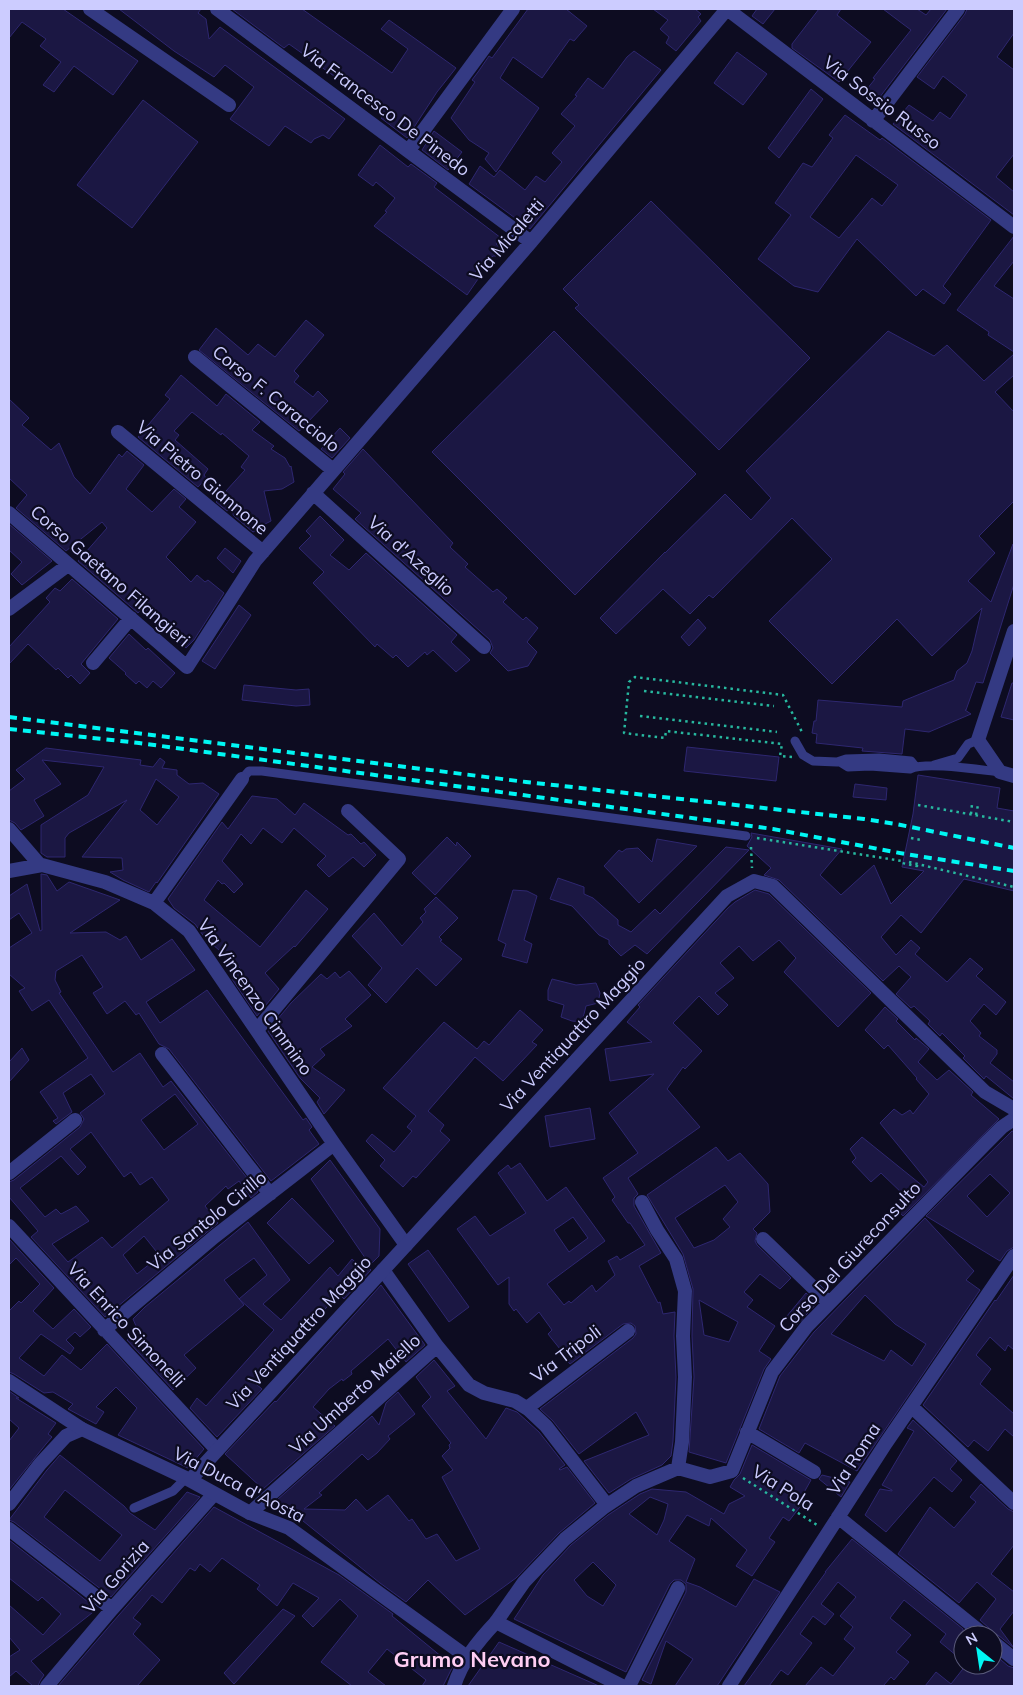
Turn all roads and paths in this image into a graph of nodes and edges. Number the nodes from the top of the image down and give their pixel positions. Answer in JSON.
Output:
{"nodes":[{"id":1,"x":90,"y":9,"type":"edge"},
{"id":2,"x":217,"y":9,"type":"edge"},
{"id":3,"x":513,"y":9,"type":"edge"},
{"id":4,"x":727,"y":9,"type":"edge"},
{"id":5,"x":958,"y":9,"type":"edge"},
{"id":6,"x":229,"y":105,"type":"dead end"},
{"id":7,"x":873,"y":121,"type":"junction"},
{"id":8,"x":409,"y":150,"type":"junction"},
{"id":9,"x":1014,"y":227,"type":"edge"},
{"id":10,"x":531,"y":242,"type":"junction"},
{"id":11,"x":195,"y":357,"type":"dead end"},
{"id":12,"x":118,"y":432,"type":"dead end"},
{"id":13,"x":333,"y":470,"type":"junction"},
{"id":14,"x":314,"y":493,"type":"junction"},
{"id":15,"x":9,"y":513,"type":"edge"},
{"id":16,"x":263,"y":552,"type":"junction"},
{"id":17,"x":68,"y":564,"type":"junction"},
{"id":18,"x":9,"y":609,"type":"edge"},
{"id":19,"x":131,"y":618,"type":"junction"},
{"id":20,"x":1014,"y":631,"type":"edge"},
{"id":21,"x":484,"y":647,"type":"dead end"},
{"id":22,"x":92,"y":663,"type":"dead end"},
{"id":23,"x":187,"y":667,"type":"joint"},
{"id":24,"x":644,"y":690,"type":"dead end"},
{"id":25,"x":774,"y":706,"type":"dead end"},
{"id":26,"x":640,"y":716,"type":"dead end"},
{"id":27,"x":777,"y":732,"type":"dead end"},
{"id":28,"x":798,"y":740,"type":"joint"},
{"id":29,"x":978,"y":740,"type":"junction"},
{"id":30,"x":792,"y":763,"type":"dead end"},
{"id":31,"x":929,"y":766,"type":"junction"},
{"id":32,"x":1000,"y":772,"type":"junction"},
{"id":33,"x":1014,"y":776,"type":"edge"},
{"id":34,"x":242,"y":779,"type":"joint"},
{"id":35,"x":972,"y":804,"type":"dead end"},
{"id":36,"x":918,"y":805,"type":"dead end"},
{"id":37,"x":978,"y":805,"type":"dead end"},
{"id":38,"x":348,"y":811,"type":"dead end"},
{"id":39,"x":971,"y":814,"type":"junction"},
{"id":40,"x":976,"y":815,"type":"junction"},
{"id":41,"x":1014,"y":822,"type":"edge"},
{"id":42,"x":9,"y":829,"type":"edge"},
{"id":43,"x":911,"y":838,"type":"dead end"},
{"id":44,"x":750,"y":839,"type":"junction"},
{"id":45,"x":921,"y":840,"type":"dead end"},
{"id":46,"x":909,"y":862,"type":"dead end"},
{"id":47,"x":918,"y":864,"type":"junction"},
{"id":48,"x":40,"y":865,"type":"junction"},
{"id":49,"x":9,"y":871,"type":"edge"},
{"id":50,"x":754,"y":881,"type":"junction"},
{"id":51,"x":1014,"y":887,"type":"edge"},
{"id":52,"x":154,"y":903,"type":"junction"},
{"id":53,"x":257,"y":1030,"type":"junction"},
{"id":54,"x":162,"y":1054,"type":"dead end"},
{"id":55,"x":1014,"y":1109,"type":"edge"},
{"id":56,"x":1014,"y":1119,"type":"edge"},
{"id":57,"x":75,"y":1120,"type":"dead end"},
{"id":58,"x":334,"y":1144,"type":"junction"},
{"id":59,"x":9,"y":1173,"type":"edge"},
{"id":60,"x":270,"y":1194,"type":"junction"},
{"id":61,"x":642,"y":1202,"type":"dead end"},
{"id":62,"x":9,"y":1226,"type":"edge"},
{"id":63,"x":762,"y":1239,"type":"dead end"},
{"id":64,"x":406,"y":1245,"type":"junction"},
{"id":65,"x":1014,"y":1256,"type":"edge"},
{"id":66,"x":383,"y":1270,"type":"junction"},
{"id":67,"x":828,"y":1302,"type":"junction"},
{"id":68,"x":104,"y":1330,"type":"junction"},
{"id":69,"x":628,"y":1331,"type":"dead end"},
{"id":70,"x":438,"y":1346,"type":"junction"},
{"id":71,"x":9,"y":1381,"type":"edge"},
{"id":72,"x":912,"y":1407,"type":"junction"},
{"id":73,"x":527,"y":1408,"type":"junction"},
{"id":74,"x":82,"y":1429,"type":"junction"},
{"id":75,"x":747,"y":1432,"type":"junction"},
{"id":76,"x":217,"y":1450,"type":"junction"},
{"id":77,"x":678,"y":1468,"type":"junction"},
{"id":78,"x":732,"y":1471,"type":"junction"},
{"id":79,"x":814,"y":1472,"type":"dead end"},
{"id":80,"x":188,"y":1479,"type":"junction"},
{"id":81,"x":214,"y":1494,"type":"junction"},
{"id":82,"x":10,"y":1500,"type":"edge"},
{"id":83,"x":1014,"y":1503,"type":"edge"},
{"id":84,"x":607,"y":1505,"type":"junction"},
{"id":85,"x":134,"y":1508,"type":"dead end"},
{"id":86,"x":250,"y":1513,"type":"junction"},
{"id":87,"x":838,"y":1517,"type":"junction"},
{"id":88,"x":821,"y":1527,"type":"dead end"},
{"id":89,"x":9,"y":1529,"type":"edge"},
{"id":90,"x":524,"y":1582,"type":"junction"},
{"id":91,"x":678,"y":1588,"type":"dead end"},
{"id":92,"x":112,"y":1609,"type":"junction"},
{"id":93,"x":496,"y":1622,"type":"junction"},
{"id":94,"x":972,"y":1625,"type":"edge"},
{"id":95,"x":484,"y":1636,"type":"junction"},
{"id":96,"x":1003,"y":1650,"type":"edge"},
{"id":97,"x":467,"y":1657,"type":"junction"},
{"id":98,"x":1014,"y":1659,"type":"edge"},
{"id":99,"x":47,"y":1686,"type":"edge"},
{"id":100,"x":454,"y":1686,"type":"edge"},
{"id":101,"x":622,"y":1686,"type":"edge"},
{"id":102,"x":629,"y":1686,"type":"edge"},
{"id":103,"x":729,"y":1686,"type":"edge"}],
"edges":[{"from":1,"to":6,"type":"street"},
{"from":2,"to":8,"type":"street","name":"Via Francesco De Pinedo"},
{"from":3,"to":8,"type":"street"},
{"from":4,"to":7,"type":"street","name":"Via Sossio Russo"},
{"from":4,"to":10,"type":"street","name":"Via Micaletti"},
{"from":5,"to":7,"type":"street"},
{"from":7,"to":9,"type":"street","name":"Via Sossio Russo"},
{"from":8,"to":10,"type":"street","name":"Via Francesco De Pinedo"},
{"from":10,"to":13,"type":"street","name":"Via Micaletti"},
{"from":11,"to":13,"type":"street","name":"Corso F. Caracciolo"},
{"from":12,"to":16,"type":"street","name":"Via Pietro Giannone"},
{"from":13,"to":14,"type":"street","name":"Via Micaletti"},
{"from":14,"to":16,"type":"street","name":"Via Micaletti"},
{"from":14,"to":21,"type":"street","name":"Via d'Azeglio"},
{"from":15,"to":17,"type":"street","name":"Corso Gaetano Filangieri"},
{"from":16,"to":23,"type":"street","name":"Via Micaletti"},
{"from":17,"to":18,"type":"street"},
{"from":17,"to":19,"type":"street","name":"Corso Gaetano Filangieri"},
{"from":19,"to":22,"type":"street"},
{"from":19,"to":23,"type":"street","name":"Corso Gaetano Filangieri"},
{"from":20,"to":29,"type":"street"},
{"from":24,"to":25,"type":"path"},
{"from":26,"to":27,"type":"path"},
{"from":28,"to":30,"type":"path"},
{"from":28,"to":31,"type":"lane"},
{"from":29,"to":31,"type":"lane"},
{"from":29,"to":32,"type":"street"},
{"from":31,"to":32,"type":"lane"},
{"from":32,"to":33,"type":"street"},
{"from":34,"to":44,"type":"lane"},
{"from":34,"to":52,"type":"street"},
{"from":35,"to":39,"type":"path"},
{"from":36,"to":39,"type":"path"},
{"from":37,"to":40,"type":"path"},
{"from":38,"to":53,"type":"street"},
{"from":39,"to":40,"type":"path"},
{"from":40,"to":41,"type":"path"},
{"from":42,"to":48,"type":"street"},
{"from":43,"to":45,"type":"path"},
{"from":44,"to":47,"type":"path"},
{"from":44,"to":50,"type":"path"},
{"from":46,"to":47,"type":"path"},
{"from":47,"to":51,"type":"path"},
{"from":48,"to":49,"type":"street","name":"Via Vincenzo Cimmino"},
{"from":48,"to":52,"type":"street","name":"Via Vincenzo Cimmino"},
{"from":50,"to":55,"type":"street"},
{"from":50,"to":64,"type":"street","name":"Via Ventiquattro Maggio"},
{"from":52,"to":53,"type":"street","name":"Via Vincenzo Cimmino"},
{"from":53,"to":58,"type":"street","name":"Via Vincenzo Cimmino"},
{"from":54,"to":60,"type":"street"},
{"from":56,"to":67,"type":"street","name":"Corso Del Giureconsulto"},
{"from":57,"to":59,"type":"street"},
{"from":58,"to":60,"type":"street","name":"Via Santolo Cirillo"},
{"from":58,"to":64,"type":"street","name":"Via Vincenzo Cimmino"},
{"from":60,"to":68,"type":"street","name":"Via Santolo Cirillo"},
{"from":61,"to":77,"type":"street"},
{"from":62,"to":68,"type":"street","name":"Via Enrico Simonelli"},
{"from":63,"to":67,"type":"street"},
{"from":64,"to":66,"type":"street","name":"Via Ventiquattro Maggio"},
{"from":65,"to":72,"type":"street","name":"Via Roma"},
{"from":66,"to":70,"type":"street","name":"Via Umberto Maiello"},
{"from":66,"to":76,"type":"street","name":"Via Ventiquattro Maggio"},
{"from":67,"to":75,"type":"street","name":"Corso Del Giureconsulto"},
{"from":68,"to":76,"type":"street","name":"Via Enrico Simonelli"},
{"from":69,"to":73,"type":"street","name":"Via Tripoli"},
{"from":70,"to":73,"type":"street"},
{"from":70,"to":86,"type":"street","name":"Via Umberto Maiello"},
{"from":71,"to":74,"type":"street","name":"Via Duca d'Aosta"},
{"from":72,"to":83,"type":"street"},
{"from":72,"to":87,"type":"street","name":"Via Roma"},
{"from":73,"to":84,"type":"street"},
{"from":74,"to":80,"type":"street","name":"Via Duca d'Aosta"},
{"from":74,"to":82,"type":"street"},
{"from":75,"to":78,"type":"street","name":"Corso Del Giureconsulto"},
{"from":75,"to":79,"type":"street"},
{"from":76,"to":80,"type":"street","name":"Via Ventiquattro Maggio"},
{"from":77,"to":78,"type":"street"},
{"from":77,"to":84,"type":"street"},
{"from":78,"to":88,"type":"path","name":"Via Pola"},
{"from":80,"to":81,"type":"street","name":"Via Duca d'Aosta"},
{"from":80,"to":85,"type":"lane"},
{"from":81,"to":86,"type":"street","name":"Via Duca d'Aosta"},
{"from":81,"to":92,"type":"street","name":"Via Gorizia"},
{"from":84,"to":90,"type":"street"},
{"from":86,"to":97,"type":"street","name":"Via Duca d'Aosta"},
{"from":87,"to":94,"type":"street"},
{"from":87,"to":103,"type":"street","name":"Via Roma"},
{"from":89,"to":92,"type":"street"},
{"from":90,"to":93,"type":"street"},
{"from":90,"to":95,"type":"street"},
{"from":91,"to":102,"type":"street"},
{"from":92,"to":99,"type":"street","name":"Via Gorizia"},
{"from":93,"to":95,"type":"street"},
{"from":93,"to":101,"type":"street"},
{"from":95,"to":97,"type":"street"},
{"from":96,"to":98,"type":"street"},
{"from":97,"to":100,"type":"street"}]}
